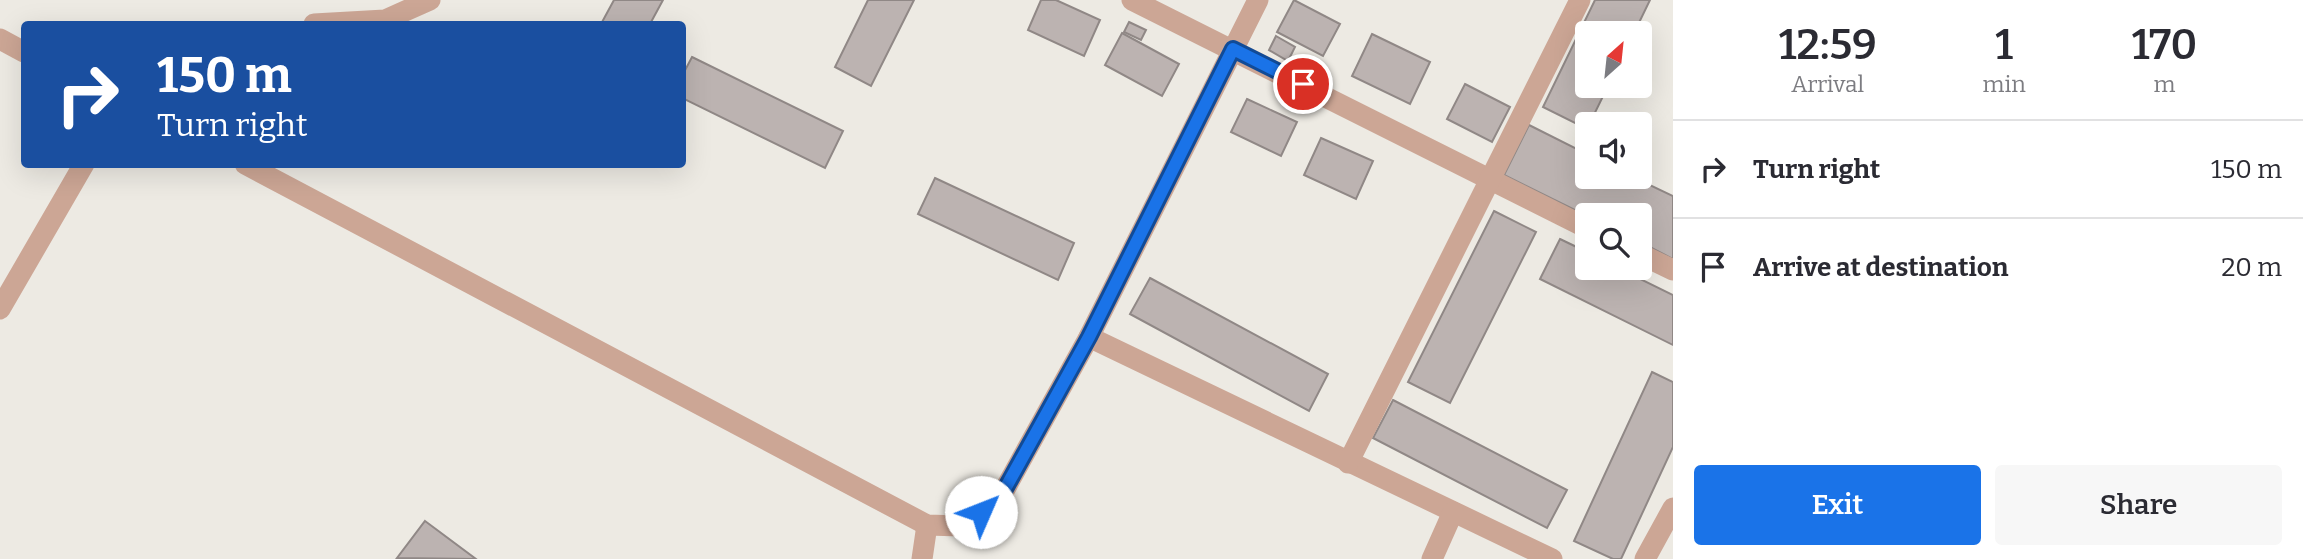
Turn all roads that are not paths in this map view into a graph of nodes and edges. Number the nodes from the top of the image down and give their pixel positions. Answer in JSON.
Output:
{"nodes":[{"id":1,"x":430,"y":0,"type":"edge"},
{"id":2,"x":1132,"y":0,"type":"edge"},
{"id":3,"x":1258,"y":0,"type":"edge"},
{"id":4,"x":1580,"y":0,"type":"edge"},
{"id":5,"x":367,"y":21,"type":"edge"},
{"id":6,"x":0,"y":40,"type":"edge"},
{"id":7,"x":1233,"y":49,"type":"junction"},
{"id":8,"x":21,"y":50,"type":"edge"},
{"id":9,"x":82,"y":168,"type":"edge"},
{"id":10,"x":253,"y":168,"type":"edge"},
{"id":11,"x":1490,"y":179,"type":"junction"},
{"id":12,"x":1575,"y":222,"type":"edge"},
{"id":13,"x":1652,"y":260,"type":"edge"},
{"id":14,"x":1673,"y":270,"type":"edge"},
{"id":15,"x":0,"y":309,"type":"edge"},
{"id":16,"x":1089,"y":337,"type":"junction"},
{"id":17,"x":1349,"y":463,"type":"junction"},
{"id":18,"x":1673,"y":508,"type":"edge"},
{"id":19,"x":1453,"y":512,"type":"junction"},
{"id":20,"x":927,"y":525,"type":"junction"},
{"id":21,"x":922,"y":559,"type":"edge"},
{"id":22,"x":1432,"y":559,"type":"edge"},
{"id":23,"x":1552,"y":559,"type":"edge"},
{"id":24,"x":1645,"y":559,"type":"edge"}],
"edges":[{"from":1,"to":5,"type":"street"},
{"from":2,"to":7,"type":"street"},
{"from":3,"to":7,"type":"street"},
{"from":4,"to":11,"type":"street"},
{"from":6,"to":8,"type":"street"},
{"from":7,"to":11,"type":"street"},
{"from":7,"to":16,"type":"street"},
{"from":9,"to":15,"type":"street"},
{"from":10,"to":20,"type":"street"},
{"from":11,"to":12,"type":"street"},
{"from":11,"to":17,"type":"street"},
{"from":13,"to":14,"type":"street"},
{"from":16,"to":17,"type":"street"},
{"from":16,"to":20,"type":"street"},
{"from":17,"to":19,"type":"street"},
{"from":18,"to":24,"type":"street"},
{"from":19,"to":22,"type":"street"},
{"from":19,"to":23,"type":"street"},
{"from":20,"to":21,"type":"street"}]}
